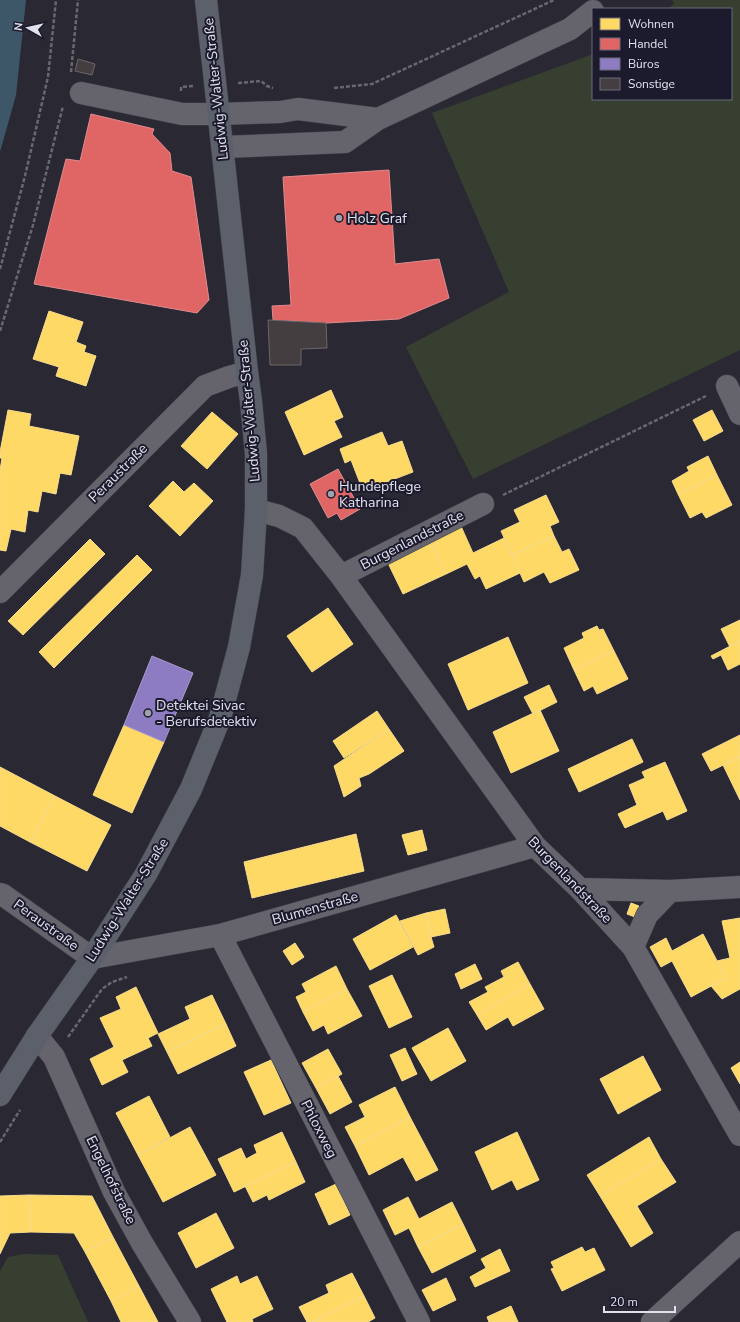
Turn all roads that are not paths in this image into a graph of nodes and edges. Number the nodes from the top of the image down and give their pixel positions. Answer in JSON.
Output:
{"nodes":[{"id":1,"x":206,"y":0,"type":"edge"},
{"id":2,"x":606,"y":0,"type":"edge"},
{"id":3,"x":596,"y":8,"type":"edge"},
{"id":4,"x":592,"y":12,"type":"edge"},
{"id":5,"x":72,"y":89,"type":"road end"},
{"id":6,"x":218,"y":114,"type":"junction"},
{"id":7,"x":378,"y":119,"type":"junction"},
{"id":8,"x":223,"y":147,"type":"junction"},
{"id":9,"x":247,"y":372,"type":"junction"},
{"id":10,"x":726,"y":386,"type":"road end"},
{"id":11,"x":740,"y":414,"type":"edge"},
{"id":12,"x":483,"y":504,"type":"road end"},
{"id":13,"x":256,"y":510,"type":"junction"},
{"id":14,"x":341,"y":576,"type":"junction"},
{"id":15,"x":0,"y":592,"type":"edge"},
{"id":16,"x":535,"y":846,"type":"junction"},
{"id":17,"x":740,"y":887,"type":"edge"},
{"id":18,"x":580,"y":889,"type":"junction"},
{"id":19,"x":670,"y":891,"type":"junction"},
{"id":20,"x":0,"y":894,"type":"edge"},
{"id":21,"x":220,"y":935,"type":"junction"},
{"id":22,"x":633,"y":947,"type":"junction"},
{"id":23,"x":92,"y":958,"type":"junction"},
{"id":24,"x":37,"y":1036,"type":"junction"},
{"id":25,"x":0,"y":1095,"type":"edge"},
{"id":26,"x":740,"y":1135,"type":"edge"},
{"id":27,"x":740,"y":1242,"type":"edge"},
{"id":28,"x":190,"y":1322,"type":"edge"},
{"id":29,"x":419,"y":1322,"type":"edge"},
{"id":30,"x":652,"y":1322,"type":"edge"}],
"edges":[{"from":1,"to":6,"type":"main road","name":"Ludwig-Walter-Straße"},
{"from":2,"to":3,"type":"street"},
{"from":4,"to":7,"type":"street"},
{"from":5,"to":6,"type":"street"},
{"from":6,"to":7,"type":"street"},
{"from":6,"to":8,"type":"main road","name":"Ludwig-Walter-Straße"},
{"from":7,"to":8,"type":"street"},
{"from":8,"to":9,"type":"main road","name":"Ludwig-Walter-Straße"},
{"from":9,"to":13,"type":"main road","name":"Ludwig-Walter-Straße"},
{"from":9,"to":15,"type":"street","name":"Peraustraße"},
{"from":10,"to":11,"type":"street"},
{"from":12,"to":14,"type":"street","name":"Burgenlandstraße"},
{"from":13,"to":14,"type":"street","name":"Burgenlandstraße"},
{"from":13,"to":23,"type":"main road","name":"Ludwig-Walter-Straße"},
{"from":14,"to":16,"type":"street","name":"Burgenlandstraße"},
{"from":16,"to":18,"type":"street","name":"Burgenlandstraße"},
{"from":16,"to":21,"type":"street","name":"Blumenstraße"},
{"from":17,"to":19,"type":"street"},
{"from":18,"to":19,"type":"street"},
{"from":18,"to":22,"type":"street","name":"Burgenlandstraße"},
{"from":19,"to":22,"type":"street"},
{"from":20,"to":23,"type":"street","name":"Peraustraße"},
{"from":21,"to":23,"type":"street","name":"Blumenstraße"},
{"from":21,"to":29,"type":"street","name":"Phloxweg"},
{"from":22,"to":26,"type":"street","name":"Burgenlandstraße"},
{"from":23,"to":24,"type":"main road","name":"Ludwig-Walter-Straße"},
{"from":24,"to":25,"type":"main road","name":"Ludwig-Walter-Straße"},
{"from":24,"to":28,"type":"street","name":"Engelhofstraße"},
{"from":27,"to":30,"type":"street"}]}
